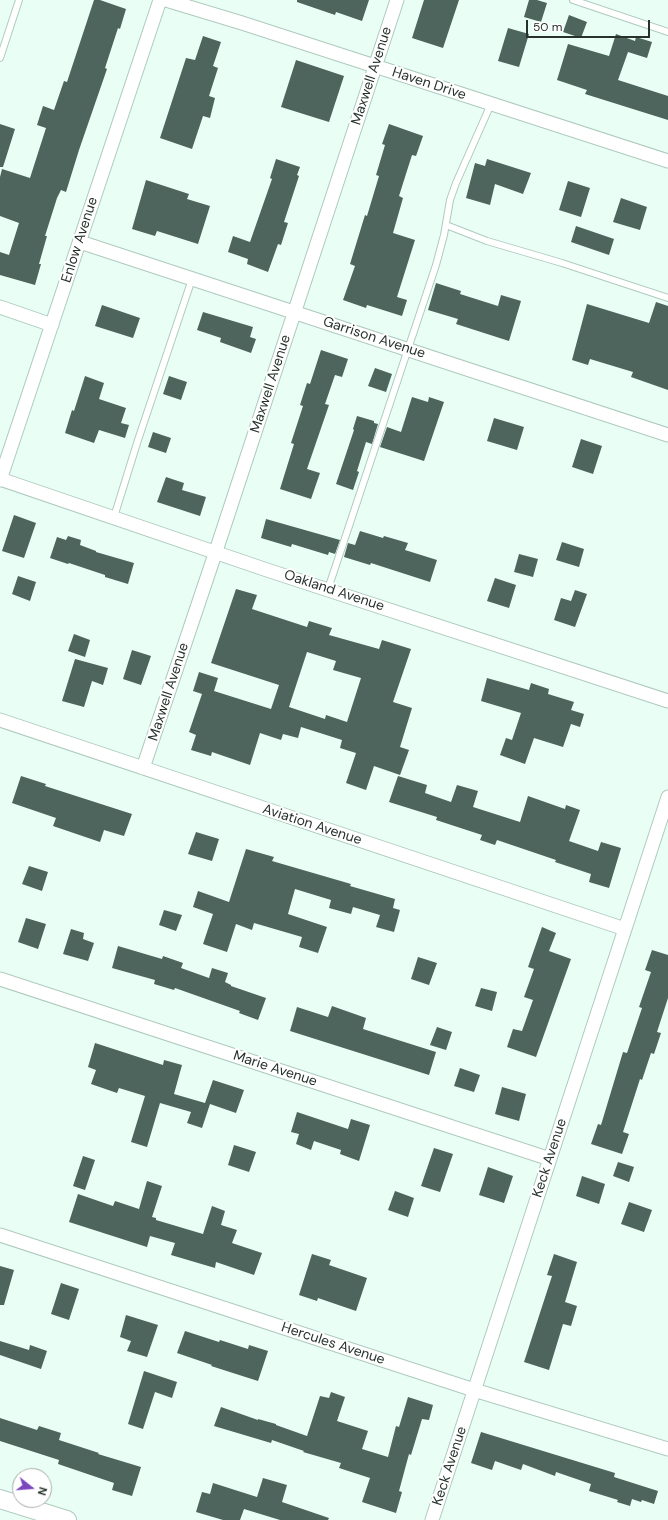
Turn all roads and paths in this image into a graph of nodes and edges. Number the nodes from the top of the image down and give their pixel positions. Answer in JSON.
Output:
{"nodes":[{"id":1,"x":19,"y":0,"type":"edge"},
{"id":2,"x":160,"y":0,"type":"edge"},
{"id":3,"x":166,"y":0,"type":"edge"},
{"id":4,"x":397,"y":0,"type":"edge"},
{"id":5,"x":572,"y":0,"type":"edge"},
{"id":6,"x":668,"y":32,"type":"edge"},
{"id":7,"x":0,"y":58,"type":"edge"},
{"id":8,"x":375,"y":66,"type":"junction"},
{"id":9,"x":491,"y":104,"type":"junction"},
{"id":10,"x":668,"y":161,"type":"edge"},
{"id":11,"x":446,"y":226,"type":"junction"},
{"id":12,"x":80,"y":242,"type":"junction"},
{"id":13,"x":192,"y":279,"type":"junction"},
{"id":14,"x":668,"y":298,"type":"edge"},
{"id":15,"x":0,"y":307,"type":"edge"},
{"id":16,"x":294,"y":312,"type":"junction"},
{"id":17,"x":52,"y":325,"type":"junction"},
{"id":18,"x":407,"y":349,"type":"junction"},
{"id":19,"x":668,"y":435,"type":"edge"},
{"id":20,"x":0,"y":480,"type":"edge"},
{"id":21,"x":114,"y":517,"type":"junction"},
{"id":22,"x":216,"y":551,"type":"junction"},
{"id":23,"x":328,"y":589,"type":"junction"},
{"id":24,"x":668,"y":701,"type":"edge"},
{"id":25,"x":0,"y":720,"type":"edge"},
{"id":26,"x":143,"y":768,"type":"junction"},
{"id":27,"x":668,"y":796,"type":"edge"},
{"id":28,"x":625,"y":929,"type":"junction"},
{"id":29,"x":0,"y":979,"type":"edge"},
{"id":30,"x":550,"y":1159,"type":"junction"},
{"id":31,"x":0,"y":1235,"type":"edge"},
{"id":32,"x":474,"y":1390,"type":"junction"},
{"id":33,"x":668,"y":1449,"type":"edge"},
{"id":34,"x":0,"y":1499,"type":"edge"},
{"id":35,"x":61,"y":1519,"type":"edge"},
{"id":36,"x":432,"y":1520,"type":"edge"}],
"edges":[{"from":1,"to":7,"type":"lane"},
{"from":2,"to":12,"type":"street","name":"Enlow Avenue"},
{"from":3,"to":8,"type":"street","name":"Haven Drive"},
{"from":4,"to":8,"type":"street","name":"Maxwell Avenue"},
{"from":5,"to":6,"type":"lane"},
{"from":8,"to":9,"type":"street","name":"Haven Drive"},
{"from":8,"to":16,"type":"street","name":"Maxwell Avenue"},
{"from":9,"to":10,"type":"street","name":"Haven Drive"},
{"from":9,"to":11,"type":"lane"},
{"from":11,"to":14,"type":"lane"},
{"from":11,"to":18,"type":"lane"},
{"from":12,"to":13,"type":"street","name":"Garrison Avenue"},
{"from":12,"to":17,"type":"street","name":"Enlow Avenue"},
{"from":13,"to":16,"type":"street","name":"Garrison Avenue"},
{"from":13,"to":21,"type":"lane"},
{"from":15,"to":17,"type":"street"},
{"from":16,"to":18,"type":"street","name":"Garrison Avenue"},
{"from":16,"to":22,"type":"street","name":"Maxwell Avenue"},
{"from":17,"to":20,"type":"street","name":"Enlow Avenue"},
{"from":18,"to":19,"type":"street","name":"Garrison Avenue"},
{"from":18,"to":23,"type":"lane"},
{"from":20,"to":21,"type":"street","name":"Oakland Avenue"},
{"from":21,"to":22,"type":"street","name":"Oakland Avenue"},
{"from":22,"to":23,"type":"street","name":"Oakland Avenue"},
{"from":22,"to":26,"type":"street","name":"Maxwell Avenue"},
{"from":23,"to":24,"type":"street","name":"Oakland Avenue"},
{"from":25,"to":26,"type":"street","name":"Aviation Avenue"},
{"from":26,"to":28,"type":"street","name":"Aviation Avenue"},
{"from":27,"to":28,"type":"street","name":"Keck Avenue"},
{"from":28,"to":30,"type":"street","name":"Keck Avenue"},
{"from":29,"to":30,"type":"street","name":"Marie Avenue"},
{"from":30,"to":32,"type":"street","name":"Keck Avenue"},
{"from":31,"to":32,"type":"street","name":"Hercules Avenue"},
{"from":32,"to":33,"type":"street","name":"Hercules Avenue"},
{"from":32,"to":36,"type":"street","name":"Keck Avenue"},
{"from":34,"to":35,"type":"main road"}]}
